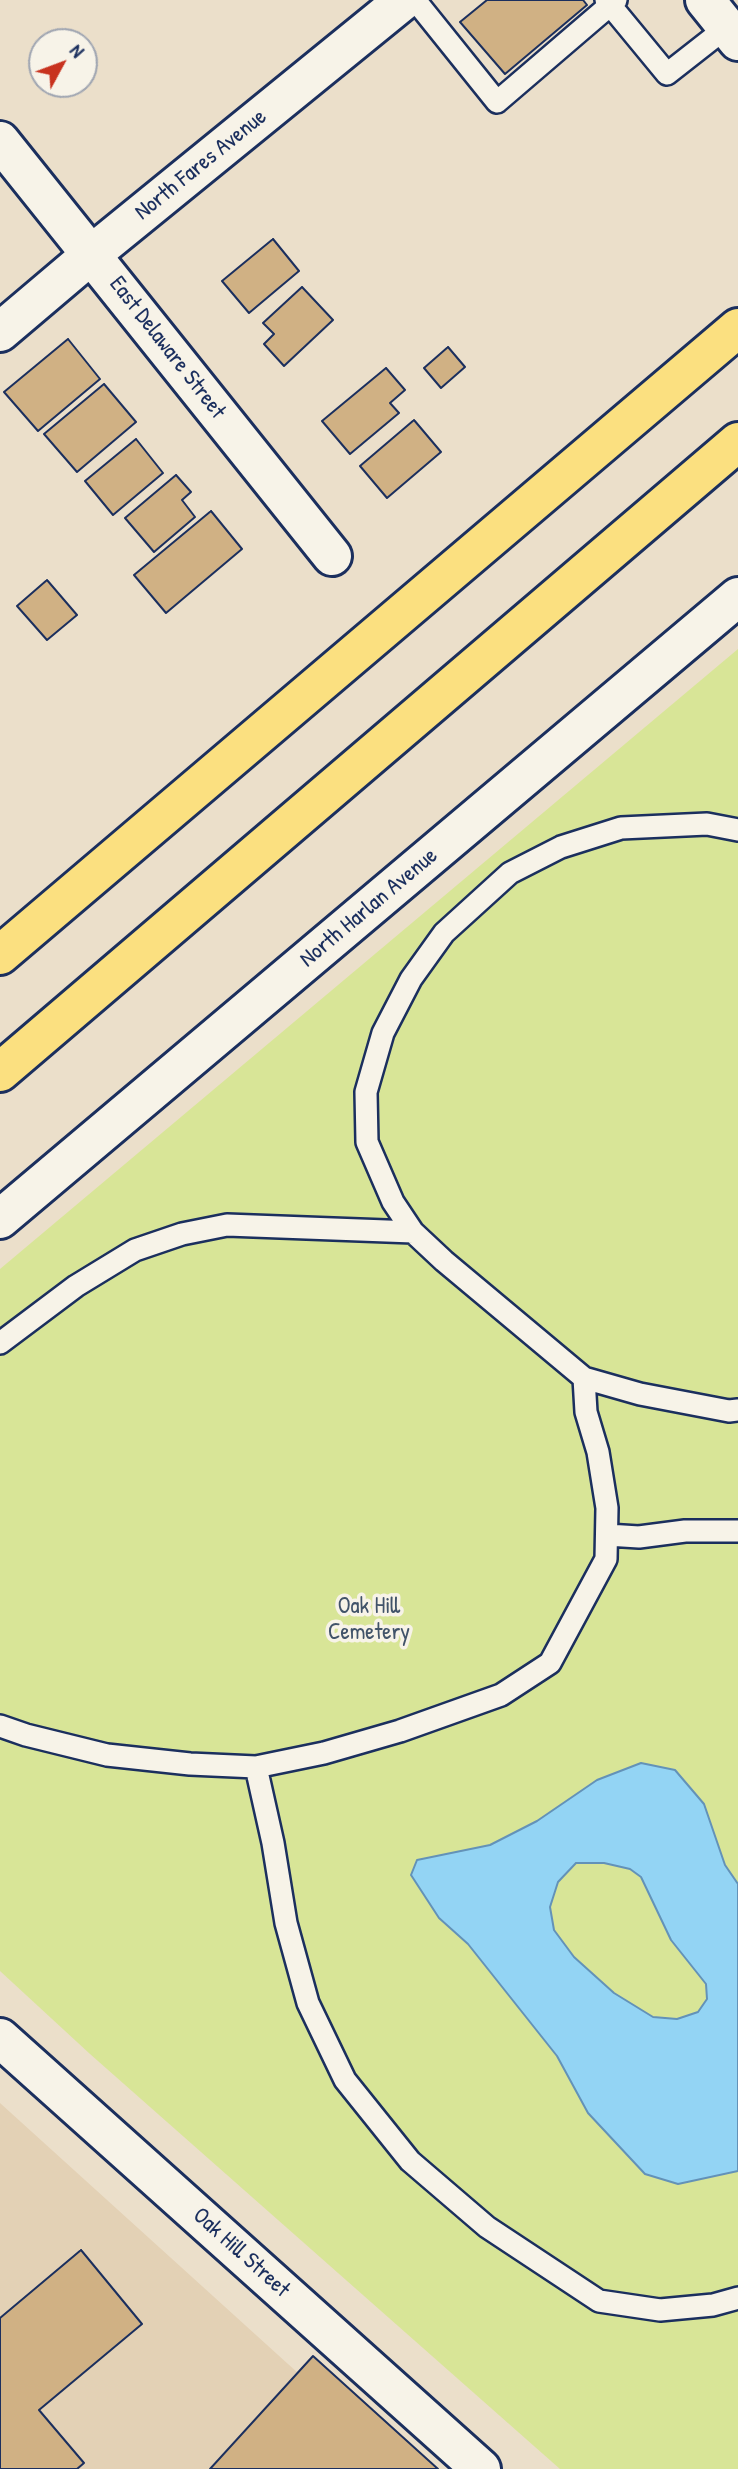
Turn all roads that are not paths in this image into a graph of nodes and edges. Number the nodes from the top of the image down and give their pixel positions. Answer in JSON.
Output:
{"nodes":[{"id":1,"x":404,"y":0,"type":"edge"},
{"id":2,"x":415,"y":0,"type":"edge"},
{"id":3,"x":610,"y":2,"type":"edge"},
{"id":4,"x":723,"y":23,"type":"edge"},
{"id":5,"x":0,"y":141,"type":"edge"},
{"id":6,"x":92,"y":254,"type":"junction"},
{"id":7,"x":738,"y":328,"type":"edge"},
{"id":8,"x":0,"y":332,"type":"edge"},
{"id":9,"x":738,"y":442,"type":"edge"},
{"id":10,"x":332,"y":556,"type":"dead end"},
{"id":11,"x":738,"y":597,"type":"edge"},
{"id":12,"x":738,"y":830,"type":"edge"},
{"id":13,"x":0,"y":955,"type":"edge"},
{"id":14,"x":0,"y":1072,"type":"edge"},
{"id":15,"x":0,"y":1219,"type":"edge"},
{"id":16,"x":413,"y":1232,"type":"junction"},
{"id":17,"x":0,"y":1343,"type":"edge"},
{"id":18,"x":584,"y":1378,"type":"junction"},
{"id":19,"x":738,"y":1410,"type":"edge"},
{"id":20,"x":738,"y":1531,"type":"edge"},
{"id":21,"x":607,"y":1535,"type":"junction"},
{"id":22,"x":0,"y":1726,"type":"edge"},
{"id":23,"x":256,"y":1767,"type":"junction"},
{"id":24,"x":0,"y":2038,"type":"edge"},
{"id":25,"x":738,"y":2298,"type":"edge"},
{"id":26,"x":481,"y":2469,"type":"edge"}],
"edges":[{"from":1,"to":6,"type":"street","name":"North Fares Avenue"},
{"from":2,"to":3,"type":"lane"},
{"from":3,"to":4,"type":"lane"},
{"from":5,"to":6,"type":"street","name":"East Delaware Street"},
{"from":6,"to":8,"type":"street","name":"North Fares Avenue"},
{"from":6,"to":10,"type":"street","name":"East Delaware Street"},
{"from":7,"to":13,"type":"highway"},
{"from":9,"to":14,"type":"highway"},
{"from":11,"to":15,"type":"street","name":"North Harlan Avenue"},
{"from":12,"to":16,"type":"lane"},
{"from":16,"to":17,"type":"lane"},
{"from":16,"to":18,"type":"lane"},
{"from":18,"to":19,"type":"lane"},
{"from":18,"to":21,"type":"lane"},
{"from":20,"to":21,"type":"lane"},
{"from":21,"to":23,"type":"lane"},
{"from":22,"to":23,"type":"lane"},
{"from":23,"to":25,"type":"lane"},
{"from":24,"to":26,"type":"street","name":"Oak Hill Street"}]}
